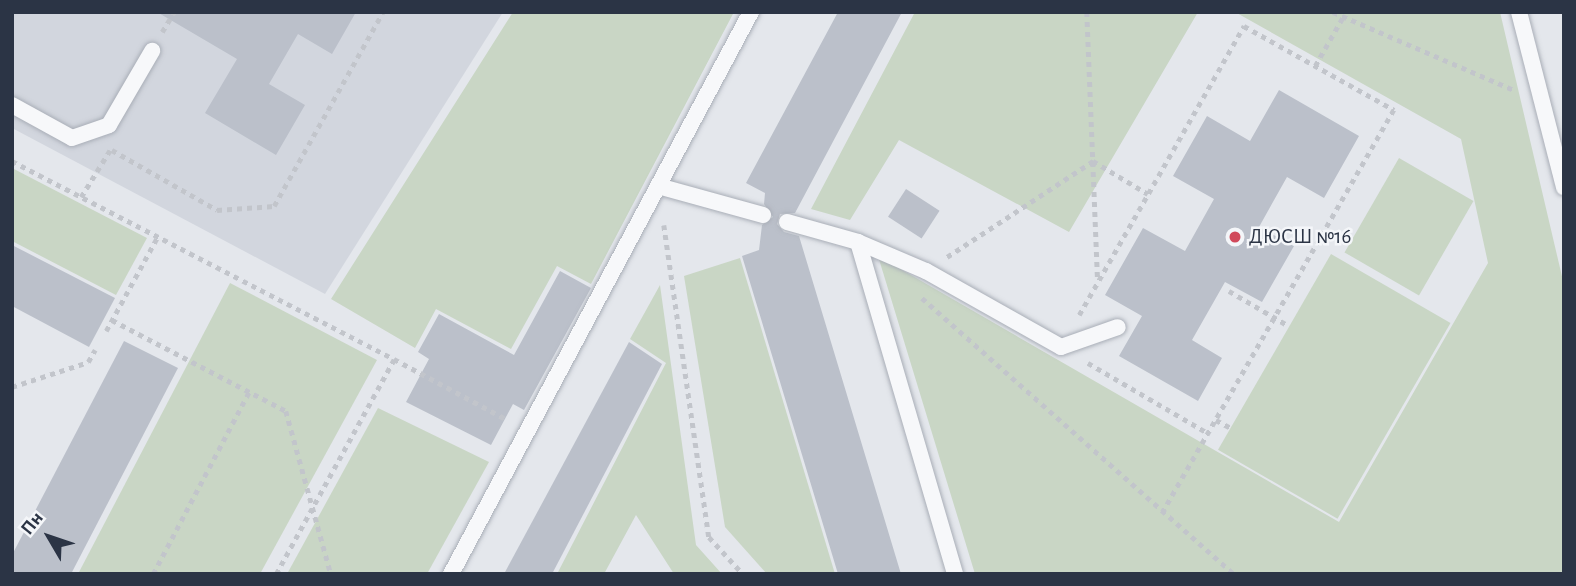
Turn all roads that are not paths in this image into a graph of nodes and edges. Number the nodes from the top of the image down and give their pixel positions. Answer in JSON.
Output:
{"nodes":[{"id":1,"x":751,"y":12,"type":"edge"},
{"id":2,"x":1519,"y":12,"type":"edge"},
{"id":3,"x":152,"y":51,"type":"dead end"},
{"id":4,"x":12,"y":105,"type":"edge"},
{"id":5,"x":658,"y":186,"type":"junction"},
{"id":6,"x":1564,"y":187,"type":"edge"},
{"id":7,"x":763,"y":215,"type":"dead end"},
{"id":8,"x":787,"y":222,"type":"dead end"},
{"id":9,"x":858,"y":242,"type":"junction"},
{"id":10,"x":1118,"y":327,"type":"dead end"},
{"id":11,"x":451,"y":574,"type":"edge"},
{"id":12,"x":955,"y":574,"type":"edge"}],
"edges":[{"from":1,"to":5,"type":"lane"},
{"from":2,"to":6,"type":"lane"},
{"from":3,"to":4,"type":"lane"},
{"from":5,"to":7,"type":"lane"},
{"from":5,"to":11,"type":"lane"},
{"from":8,"to":9,"type":"lane"},
{"from":9,"to":10,"type":"lane"},
{"from":9,"to":12,"type":"lane"}]}
